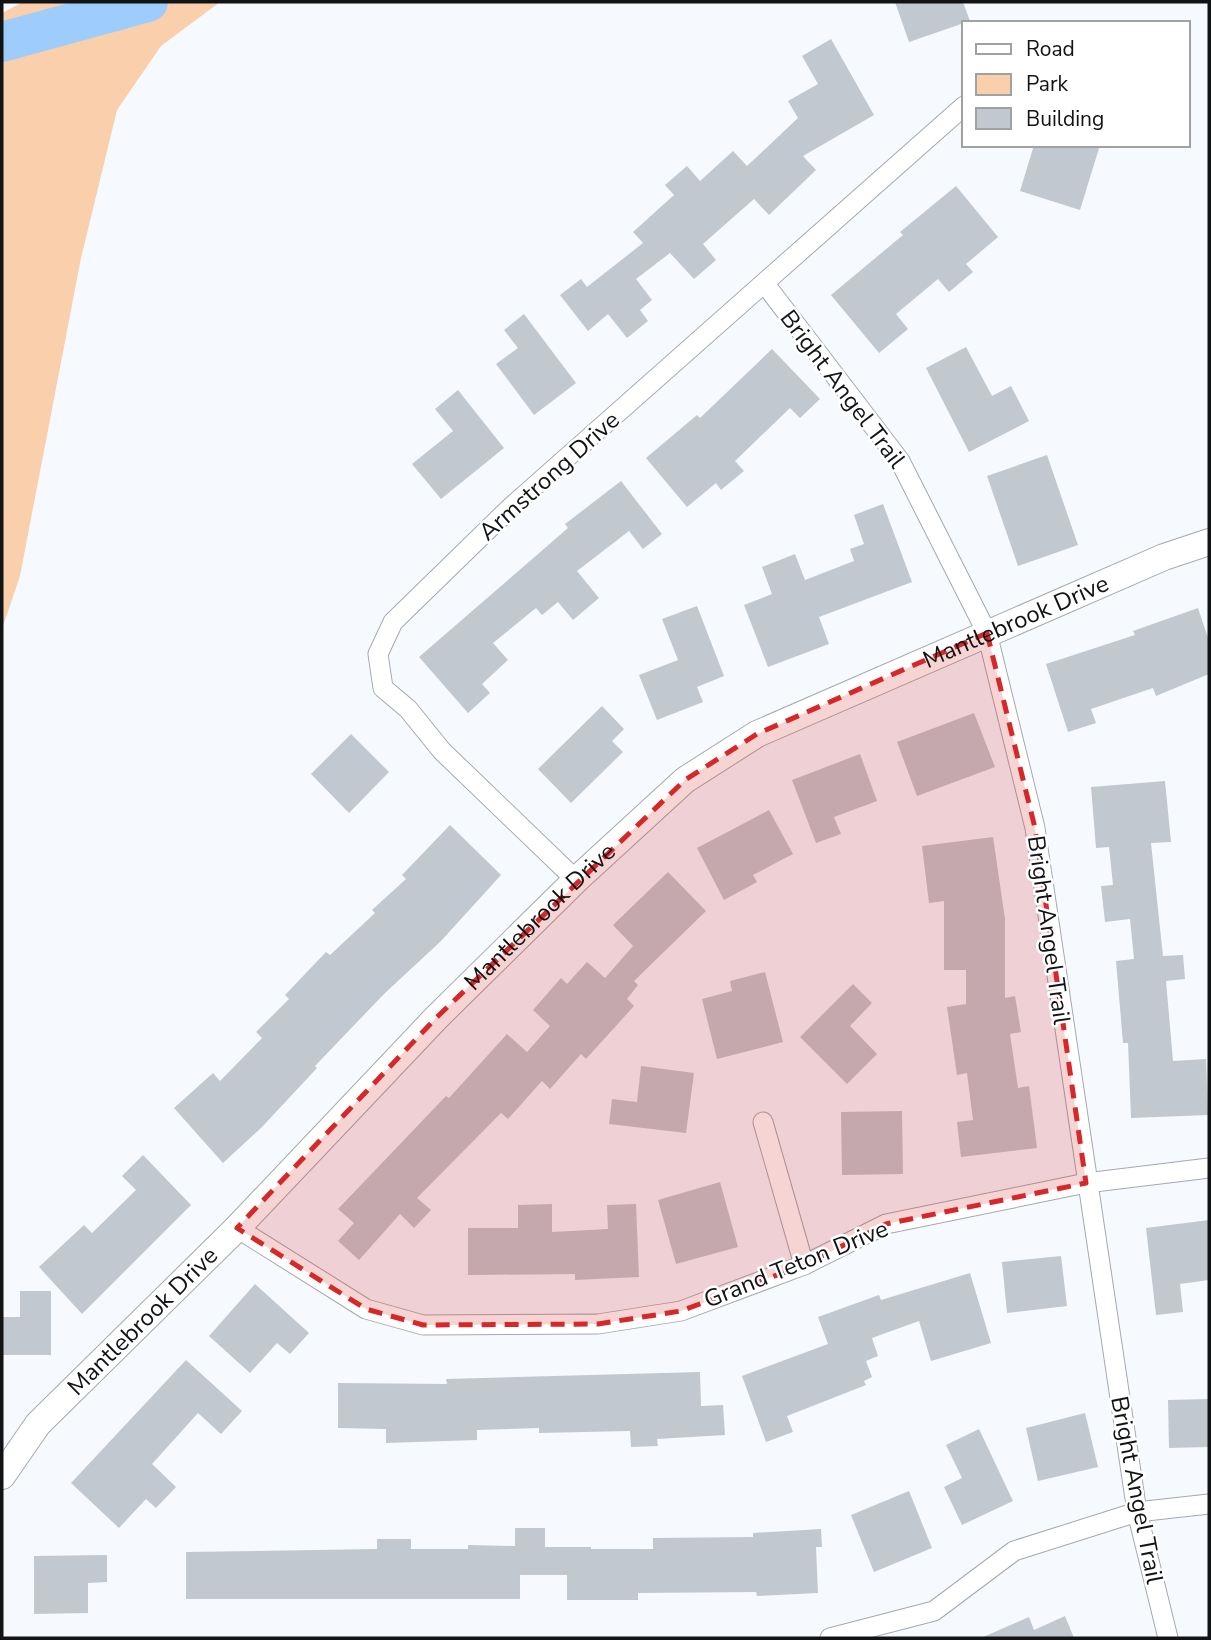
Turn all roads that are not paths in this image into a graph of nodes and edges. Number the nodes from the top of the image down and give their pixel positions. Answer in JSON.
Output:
{"nodes":[{"id":1,"x":962,"y":108,"type":"edge"},
{"id":2,"x":765,"y":285,"type":"junction"},
{"id":3,"x":1209,"y":542,"type":"edge"},
{"id":4,"x":987,"y":633,"type":"junction"},
{"id":5,"x":576,"y":880,"type":"junction"},
{"id":6,"x":763,"y":1122,"type":"dead end"},
{"id":7,"x":1209,"y":1168,"type":"edge"},
{"id":8,"x":1086,"y":1183,"type":"junction"},
{"id":9,"x":237,"y":1228,"type":"junction"},
{"id":10,"x":804,"y":1265,"type":"junction"},
{"id":11,"x":2,"y":1476,"type":"edge"},
{"id":12,"x":1209,"y":1504,"type":"edge"},
{"id":13,"x":1137,"y":1512,"type":"junction"},
{"id":14,"x":831,"y":1638,"type":"edge"},
{"id":15,"x":1168,"y":1638,"type":"edge"}],
"edges":[{"from":1,"to":2,"type":"street","name":"Armstrong Drive"},
{"from":2,"to":4,"type":"street","name":"Bright Angel Trail"},
{"from":2,"to":5,"type":"street","name":"Armstrong Drive"},
{"from":3,"to":4,"type":"street","name":"Mantlebrook Drive"},
{"from":4,"to":5,"type":"street","name":"Mantlebrook Drive"},
{"from":4,"to":8,"type":"street","name":"Bright Angel Trail"},
{"from":5,"to":9,"type":"street","name":"Mantlebrook Drive"},
{"from":6,"to":10,"type":"street"},
{"from":7,"to":8,"type":"street","name":"Grand Teton Drive"},
{"from":8,"to":10,"type":"street","name":"Grand Teton Drive"},
{"from":8,"to":13,"type":"street","name":"Bright Angel Trail"},
{"from":9,"to":10,"type":"street","name":"Grand Teton Drive"},
{"from":9,"to":11,"type":"street","name":"Mantlebrook Drive"},
{"from":12,"to":13,"type":"street"},
{"from":13,"to":14,"type":"street"},
{"from":13,"to":15,"type":"street","name":"Bright Angel Trail"}]}
